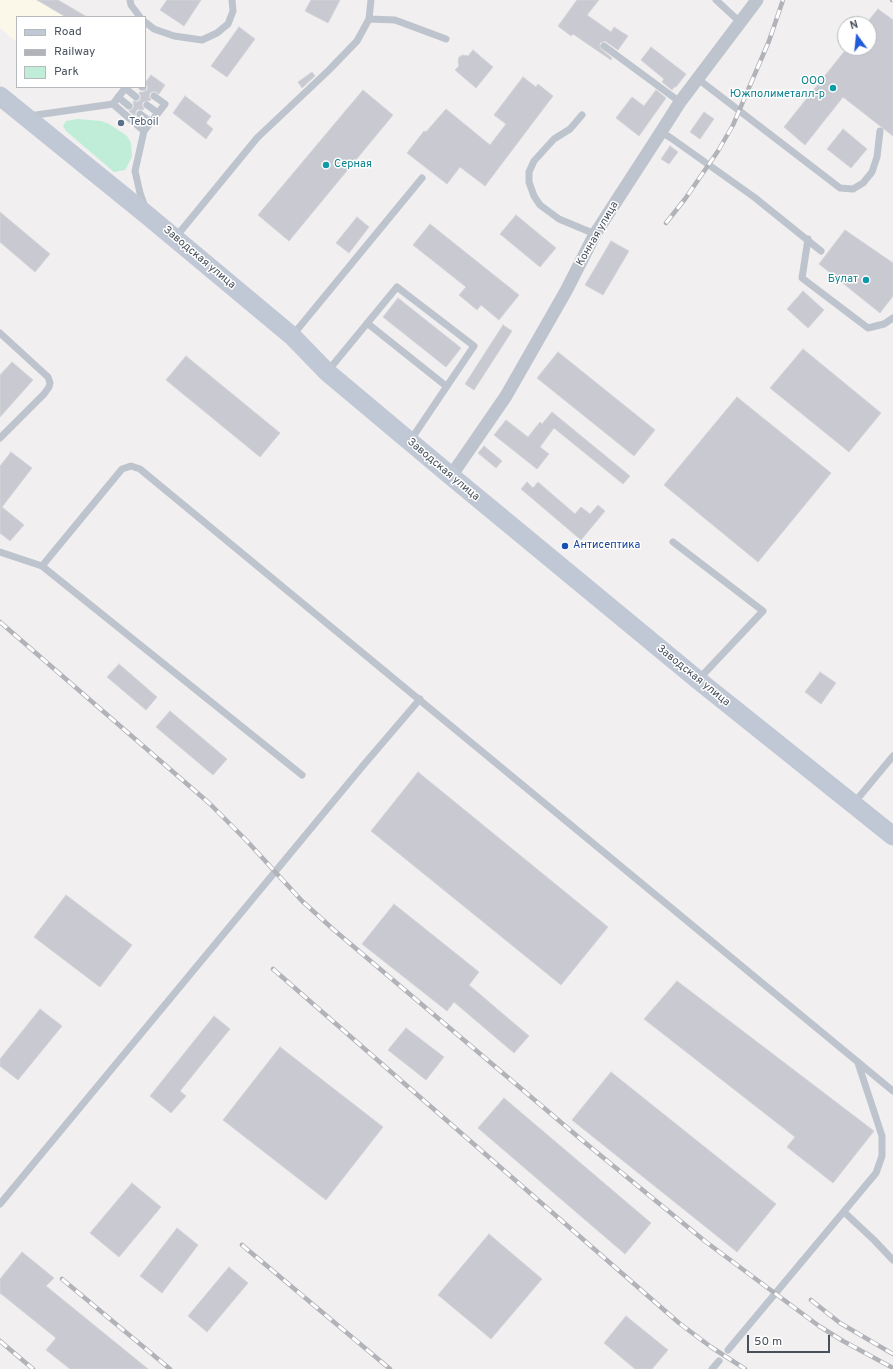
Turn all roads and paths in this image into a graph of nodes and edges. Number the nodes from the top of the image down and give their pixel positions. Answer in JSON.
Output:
{"nodes":[{"id":1,"x":130,"y":0,"type":"edge"},
{"id":2,"x":232,"y":0,"type":"edge"},
{"id":3,"x":371,"y":0,"type":"edge"},
{"id":4,"x":716,"y":0,"type":"edge"},
{"id":5,"x":757,"y":0,"type":"edge"},
{"id":6,"x":139,"y":16,"type":"edge"},
{"id":7,"x":369,"y":19,"type":"junction"},
{"id":8,"x":740,"y":22,"type":"junction"},
{"id":9,"x":146,"y":23,"type":"edge"},
{"id":10,"x":446,"y":39,"type":"dead end"},
{"id":11,"x":604,"y":46,"type":"dead end"},
{"id":12,"x":698,"y":79,"type":"junction"},
{"id":13,"x":126,"y":88,"type":"edge"},
{"id":14,"x":0,"y":96,"type":"edge"},
{"id":15,"x":154,"y":96,"type":"dead end"},
{"id":16,"x":118,"y":97,"type":"junction"},
{"id":17,"x":136,"y":97,"type":"dead end"},
{"id":18,"x":680,"y":102,"type":"junction"},
{"id":19,"x":113,"y":104,"type":"junction"},
{"id":20,"x":147,"y":105,"type":"dead end"},
{"id":21,"x":129,"y":106,"type":"dead end"},
{"id":22,"x":158,"y":113,"type":"junction"},
{"id":23,"x":140,"y":114,"type":"dead end"},
{"id":24,"x":582,"y":115,"type":"dead end"},
{"id":25,"x":27,"y":117,"type":"junction"},
{"id":26,"x":151,"y":122,"type":"junction"},
{"id":27,"x":144,"y":131,"type":"junction"},
{"id":28,"x":880,"y":131,"type":"dead end"},
{"id":29,"x":660,"y":132,"type":"junction"},
{"id":30,"x":422,"y":178,"type":"dead end"},
{"id":31,"x":147,"y":215,"type":"junction"},
{"id":32,"x":595,"y":234,"type":"junction"},
{"id":33,"x":175,"y":238,"type":"junction"},
{"id":34,"x":808,"y":239,"type":"junction"},
{"id":35,"x":821,"y":251,"type":"dead end"},
{"id":36,"x":893,"y":318,"type":"edge"},
{"id":37,"x":367,"y":323,"type":"junction"},
{"id":38,"x":0,"y":333,"type":"edge"},
{"id":39,"x":292,"y":336,"type":"junction"},
{"id":40,"x":327,"y":372,"type":"junction"},
{"id":41,"x":446,"y":386,"type":"junction"},
{"id":42,"x":0,"y":438,"type":"edge"},
{"id":43,"x":409,"y":442,"type":"junction"},
{"id":44,"x":451,"y":476,"type":"junction"},
{"id":45,"x":673,"y":542,"type":"dead end"},
{"id":46,"x":0,"y":552,"type":"edge"},
{"id":47,"x":42,"y":566,"type":"junction"},
{"id":48,"x":698,"y":680,"type":"junction"},
{"id":49,"x":420,"y":699,"type":"junction"},
{"id":50,"x":893,"y":756,"type":"edge"},
{"id":51,"x":302,"y":775,"type":"dead end"},
{"id":52,"x":854,"y":803,"type":"junction"},
{"id":53,"x":893,"y":836,"type":"edge"},
{"id":54,"x":858,"y":1062,"type":"junction"},
{"id":55,"x":893,"y":1090,"type":"edge"},
{"id":56,"x":0,"y":1204,"type":"edge"},
{"id":57,"x":844,"y":1212,"type":"junction"},
{"id":58,"x":893,"y":1260,"type":"edge"},
{"id":59,"x":728,"y":1350,"type":"dead end"},
{"id":60,"x":719,"y":1361,"type":"dead end"},
{"id":61,"x":712,"y":1369,"type":"edge"}],
"edges":[{"from":1,"to":6,"type":"lane"},
{"from":2,"to":9,"type":"lane"},
{"from":3,"to":7,"type":"lane"},
{"from":4,"to":8,"type":"lane"},
{"from":5,"to":8,"type":"street","name":"Конная улица"},
{"from":7,"to":10,"type":"lane"},
{"from":7,"to":33,"type":"lane"},
{"from":8,"to":12,"type":"street","name":"Конная улица"},
{"from":11,"to":18,"type":"lane"},
{"from":12,"to":18,"type":"street","name":"Конная улица"},
{"from":12,"to":28,"type":"lane"},
{"from":13,"to":16,"type":"lane"},
{"from":13,"to":17,"type":"lane"},
{"from":14,"to":25,"type":"street","name":"Заводская улица"},
{"from":15,"to":22,"type":"lane"},
{"from":16,"to":19,"type":"lane"},
{"from":16,"to":21,"type":"lane"},
{"from":18,"to":29,"type":"street","name":"Конная улица"},
{"from":19,"to":25,"type":"lane"},
{"from":19,"to":27,"type":"lane"},
{"from":20,"to":22,"type":"lane"},
{"from":22,"to":26,"type":"lane"},
{"from":23,"to":26,"type":"lane"},
{"from":24,"to":32,"type":"lane"},
{"from":25,"to":31,"type":"street","name":"Заводская улица"},
{"from":26,"to":27,"type":"lane"},
{"from":27,"to":31,"type":"lane"},
{"from":29,"to":32,"type":"street","name":"Конная улица"},
{"from":29,"to":34,"type":"lane"},
{"from":30,"to":39,"type":"lane"},
{"from":31,"to":33,"type":"street","name":"Заводская улица"},
{"from":32,"to":44,"type":"street","name":"Конная улица"},
{"from":33,"to":39,"type":"street","name":"Заводская улица"},
{"from":34,"to":35,"type":"lane"},
{"from":34,"to":36,"type":"lane"},
{"from":37,"to":40,"type":"lane"},
{"from":37,"to":41,"type":"lane"},
{"from":37,"to":41,"type":"lane"},
{"from":38,"to":42,"type":"lane"},
{"from":39,"to":40,"type":"street","name":"Заводская улица"},
{"from":40,"to":43,"type":"street","name":"Заводская улица"},
{"from":41,"to":43,"type":"lane"},
{"from":43,"to":44,"type":"street","name":"Заводская улица"},
{"from":44,"to":48,"type":"street","name":"Заводская улица"},
{"from":45,"to":48,"type":"lane"},
{"from":46,"to":47,"type":"lane"},
{"from":47,"to":49,"type":"lane"},
{"from":47,"to":51,"type":"lane"},
{"from":48,"to":52,"type":"street","name":"Заводская улица"},
{"from":49,"to":54,"type":"lane"},
{"from":49,"to":56,"type":"lane"},
{"from":50,"to":52,"type":"lane"},
{"from":52,"to":53,"type":"street","name":"Заводская улица"},
{"from":54,"to":55,"type":"lane"},
{"from":54,"to":57,"type":"lane"},
{"from":57,"to":58,"type":"lane"},
{"from":57,"to":59,"type":"lane"},
{"from":60,"to":61,"type":"lane"}]}
